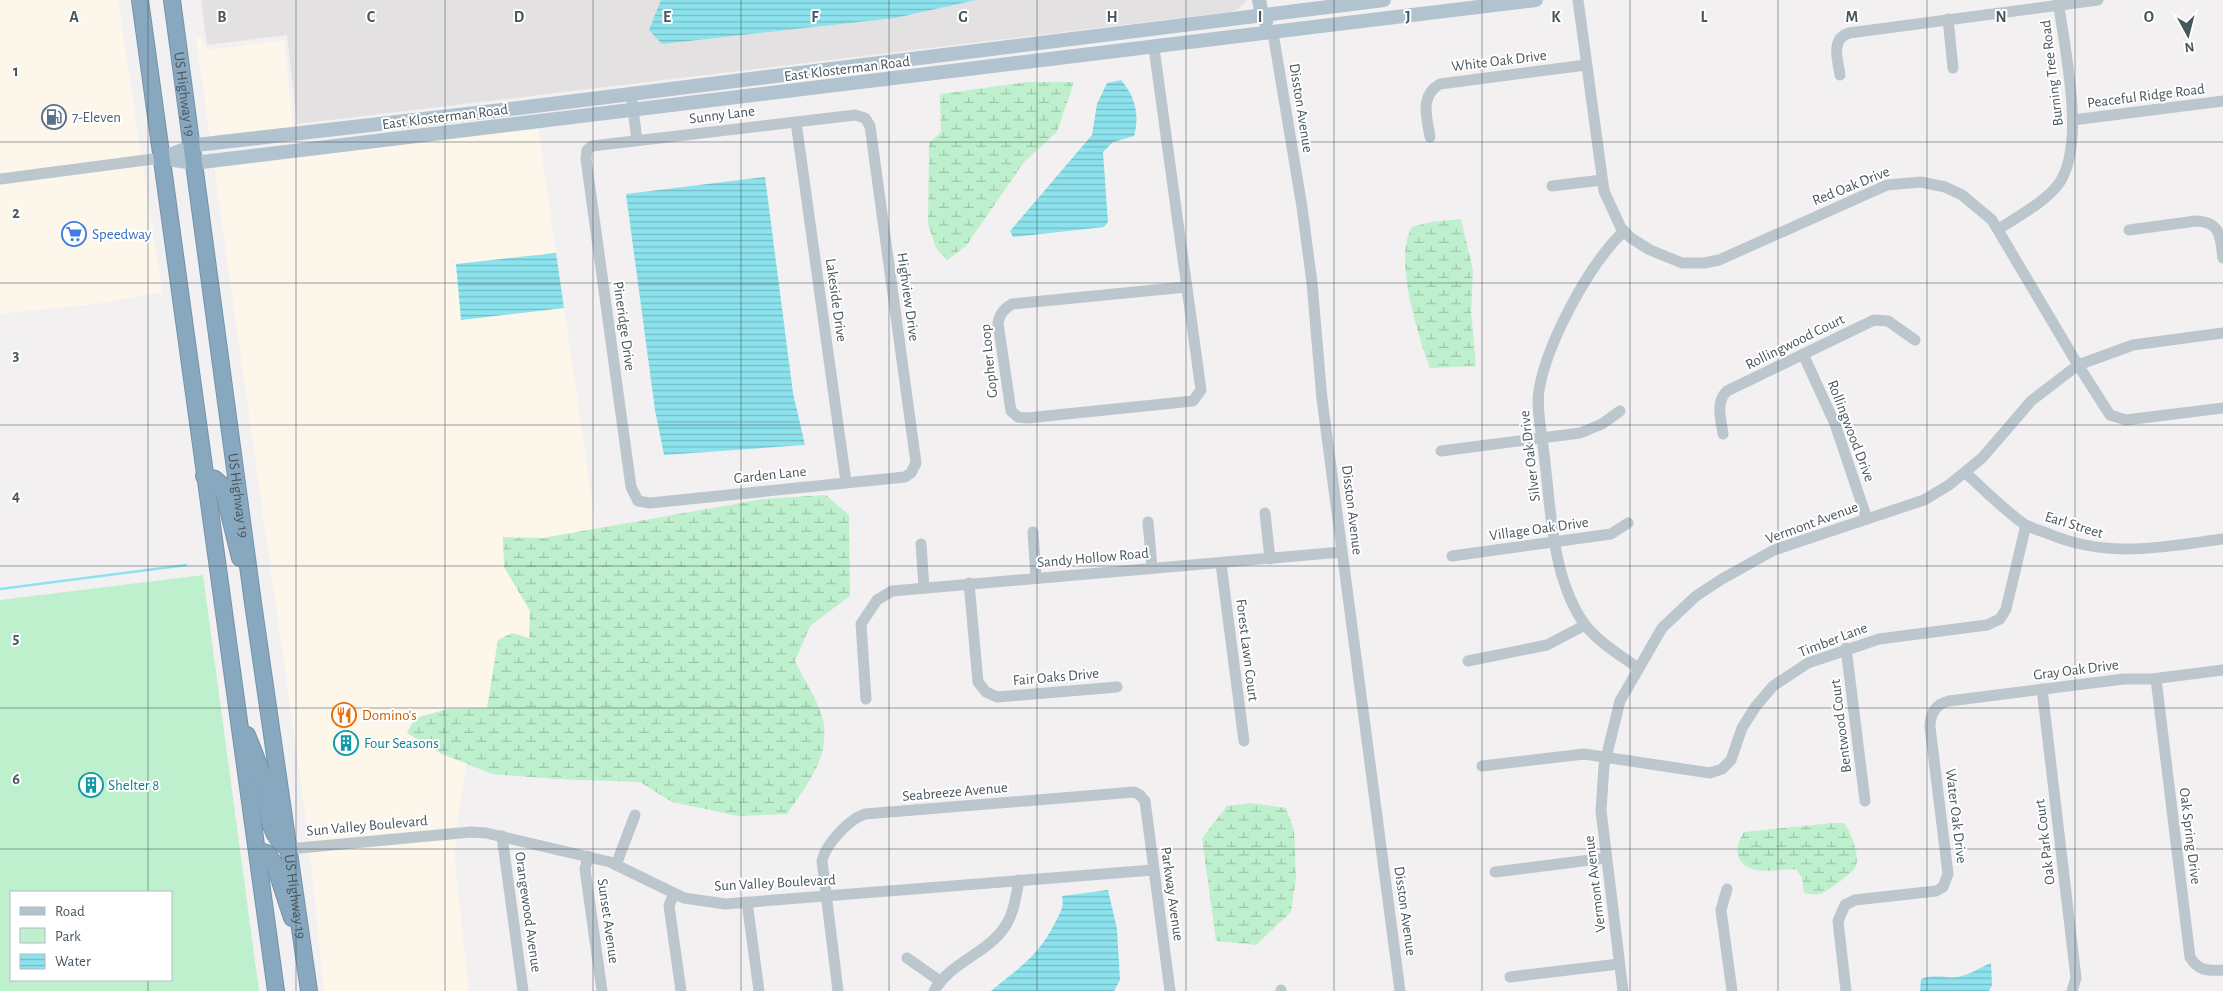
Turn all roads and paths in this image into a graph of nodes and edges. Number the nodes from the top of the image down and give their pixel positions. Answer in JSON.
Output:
{"nodes":[{"id":1,"x":140,"y":0,"type":"edge"},
{"id":2,"x":172,"y":0,"type":"edge"},
{"id":3,"x":1259,"y":0,"type":"edge"},
{"id":4,"x":1384,"y":0,"type":"edge"},
{"id":5,"x":1536,"y":0,"type":"edge"},
{"id":6,"x":1578,"y":0,"type":"edge"},
{"id":7,"x":2098,"y":0,"type":"edge"},
{"id":8,"x":2059,"y":3,"type":"edge"},
{"id":9,"x":1277,"y":6,"type":"edge"},
{"id":10,"x":1262,"y":16,"type":"junction"},
{"id":11,"x":1948,"y":19,"type":"junction"},
{"id":12,"x":1273,"y":33,"type":"junction"},
{"id":13,"x":1154,"y":48,"type":"junction"},
{"id":14,"x":1586,"y":65,"type":"junction"},
{"id":15,"x":1953,"y":68,"type":"dead end"},
{"id":16,"x":1840,"y":75,"type":"dead end"},
{"id":17,"x":631,"y":94,"type":"junction"},
{"id":18,"x":2223,"y":101,"type":"edge"},
{"id":19,"x":633,"y":111,"type":"junction"},
{"id":20,"x":2073,"y":120,"type":"junction"},
{"id":21,"x":868,"y":121,"type":"joint"},
{"id":22,"x":796,"y":122,"type":"junction"},
{"id":23,"x":1430,"y":137,"type":"dead end"},
{"id":24,"x":637,"y":140,"type":"junction"},
{"id":25,"x":192,"y":145,"type":"junction"},
{"id":26,"x":586,"y":157,"type":"joint"},
{"id":27,"x":161,"y":158,"type":"junction"},
{"id":28,"x":194,"y":163,"type":"junction"},
{"id":29,"x":0,"y":179,"type":"edge"},
{"id":30,"x":1602,"y":180,"type":"junction"},
{"id":31,"x":1552,"y":186,"type":"dead end"},
{"id":32,"x":1999,"y":229,"type":"junction"},
{"id":33,"x":2129,"y":230,"type":"dead end"},
{"id":34,"x":1624,"y":231,"type":"junction"},
{"id":35,"x":2223,"y":258,"type":"edge"},
{"id":36,"x":1186,"y":287,"type":"junction"},
{"id":37,"x":2223,"y":333,"type":"edge"},
{"id":38,"x":1916,"y":340,"type":"dead end"},
{"id":39,"x":1803,"y":354,"type":"junction"},
{"id":40,"x":2078,"y":365,"type":"junction"},
{"id":41,"x":2223,"y":408,"type":"edge"},
{"id":42,"x":1620,"y":411,"type":"dead end"},
{"id":43,"x":1723,"y":434,"type":"dead end"},
{"id":44,"x":1543,"y":438,"type":"junction"},
{"id":45,"x":1441,"y":450,"type":"dead end"},
{"id":46,"x":1966,"y":473,"type":"junction"},
{"id":47,"x":908,"y":475,"type":"joint"},
{"id":48,"x":204,"y":476,"type":"junction"},
{"id":49,"x":846,"y":482,"type":"junction"},
{"id":50,"x":636,"y":499,"type":"joint"},
{"id":51,"x":1265,"y":513,"type":"dead end"},
{"id":52,"x":1868,"y":519,"type":"junction"},
{"id":53,"x":1148,"y":522,"type":"dead end"},
{"id":54,"x":1628,"y":524,"type":"dead end"},
{"id":55,"x":2026,"y":525,"type":"junction"},
{"id":56,"x":1033,"y":532,"type":"dead end"},
{"id":57,"x":2223,"y":539,"type":"edge"},
{"id":58,"x":1555,"y":542,"type":"junction"},
{"id":59,"x":921,"y":544,"type":"dead end"},
{"id":60,"x":1342,"y":552,"type":"junction"},
{"id":61,"x":1452,"y":556,"type":"dead end"},
{"id":62,"x":1270,"y":559,"type":"junction"},
{"id":63,"x":1221,"y":564,"type":"junction"},
{"id":64,"x":1152,"y":568,"type":"junction"},
{"id":65,"x":1036,"y":578,"type":"junction"},
{"id":66,"x":970,"y":583,"type":"junction"},
{"id":67,"x":924,"y":588,"type":"junction"},
{"id":68,"x":253,"y":603,"type":"junction"},
{"id":69,"x":1585,"y":625,"type":"junction"},
{"id":70,"x":1846,"y":648,"type":"junction"},
{"id":71,"x":1468,"y":661,"type":"dead end"},
{"id":72,"x":1638,"y":668,"type":"junction"},
{"id":73,"x":2223,"y":670,"type":"edge"},
{"id":74,"x":2156,"y":679,"type":"junction"},
{"id":75,"x":1117,"y":687,"type":"dead end"},
{"id":76,"x":2042,"y":689,"type":"junction"},
{"id":77,"x":866,"y":699,"type":"dead end"},
{"id":78,"x":236,"y":707,"type":"junction"},
{"id":79,"x":1935,"y":709,"type":"joint"},
{"id":80,"x":1244,"y":741,"type":"dead end"},
{"id":81,"x":1606,"y":756,"type":"junction"},
{"id":82,"x":1482,"y":766,"type":"dead end"},
{"id":83,"x":1144,"y":801,"type":"joint"},
{"id":84,"x":1865,"y":801,"type":"dead end"},
{"id":85,"x":635,"y":815,"type":"dead end"},
{"id":86,"x":502,"y":836,"type":"junction"},
{"id":87,"x":289,"y":848,"type":"junction"},
{"id":88,"x":257,"y":850,"type":"junction"},
{"id":89,"x":588,"y":856,"type":"junction"},
{"id":90,"x":1606,"y":858,"type":"junction"},
{"id":91,"x":616,"y":864,"type":"junction"},
{"id":92,"x":1153,"y":870,"type":"junction"},
{"id":93,"x":1496,"y":872,"type":"dead end"},
{"id":94,"x":1019,"y":880,"type":"junction"},
{"id":95,"x":1727,"y":889,"type":"dead end"},
{"id":96,"x":674,"y":893,"type":"junction"},
{"id":97,"x":825,"y":896,"type":"junction"},
{"id":98,"x":747,"y":902,"type":"junction"},
{"id":99,"x":303,"y":948,"type":"junction"},
{"id":100,"x":907,"y":958,"type":"dead end"},
{"id":101,"x":1619,"y":964,"type":"junction"},
{"id":102,"x":2223,"y":970,"type":"edge"},
{"id":103,"x":1510,"y":977,"type":"dead end"},
{"id":104,"x":937,"y":986,"type":"edge"},
{"id":105,"x":276,"y":991,"type":"edge"},
{"id":106,"x":309,"y":991,"type":"edge"},
{"id":107,"x":523,"y":991,"type":"edge"},
{"id":108,"x":602,"y":991,"type":"edge"},
{"id":109,"x":681,"y":991,"type":"edge"},
{"id":110,"x":759,"y":991,"type":"edge"},
{"id":111,"x":838,"y":991,"type":"edge"},
{"id":112,"x":1170,"y":991,"type":"edge"},
{"id":113,"x":1400,"y":991,"type":"edge"},
{"id":114,"x":1623,"y":991,"type":"edge"},
{"id":115,"x":1732,"y":991,"type":"edge"},
{"id":116,"x":1846,"y":991,"type":"edge"},
{"id":117,"x":2072,"y":991,"type":"edge"}],
"edges":[{"from":1,"to":27,"type":"highway"},
{"from":2,"to":25,"type":"highway","name":"US Highway 19"},
{"from":3,"to":10,"type":"main road"},
{"from":4,"to":9,"type":"main road","name":"East Klosterman Road"},
{"from":5,"to":12,"type":"main road","name":"East Klosterman Road"},
{"from":6,"to":14,"type":"street","name":"Red Oak Drive"},
{"from":7,"to":8,"type":"street"},
{"from":8,"to":11,"type":"street"},
{"from":8,"to":20,"type":"street","name":"Burning Tree Road"},
{"from":9,"to":10,"type":"main road","name":"East Klosterman Road"},
{"from":9,"to":12,"type":"main road"},
{"from":10,"to":12,"type":"main road"},
{"from":10,"to":17,"type":"main road","name":"East Klosterman Road"},
{"from":11,"to":15,"type":"street"},
{"from":11,"to":16,"type":"street"},
{"from":12,"to":13,"type":"main road","name":"East Klosterman Road"},
{"from":12,"to":60,"type":"street","name":"Disston Avenue"},
{"from":13,"to":19,"type":"main road","name":"East Klosterman Road"},
{"from":13,"to":36,"type":"street","name":"Gopher Loop"},
{"from":14,"to":23,"type":"street","name":"White Oak Drive"},
{"from":14,"to":30,"type":"street","name":"Red Oak Drive"},
{"from":17,"to":19,"type":"street"},
{"from":17,"to":25,"type":"main road","name":"East Klosterman Road"},
{"from":18,"to":20,"type":"street","name":"Peaceful Ridge Road"},
{"from":19,"to":24,"type":"street"},
{"from":19,"to":28,"type":"main road","name":"East Klosterman Road"},
{"from":20,"to":32,"type":"street","name":"Burning Tree Road"},
{"from":21,"to":22,"type":"street","name":"Sunny Lane"},
{"from":21,"to":47,"type":"street","name":"Highview Drive"},
{"from":22,"to":24,"type":"street","name":"Sunny Lane"},
{"from":22,"to":49,"type":"street","name":"Lakeside Drive"},
{"from":24,"to":26,"type":"street","name":"Sunny Lane"},
{"from":25,"to":27,"type":"main road","name":"East Klosterman Road"},
{"from":25,"to":28,"type":"highway","name":"US Highway 19"},
{"from":26,"to":50,"type":"street","name":"Pineridge Drive"},
{"from":27,"to":28,"type":"main road","name":"East Klosterman Road"},
{"from":27,"to":29,"type":"street","name":"East Klosterman Road"},
{"from":27,"to":48,"type":"highway"},
{"from":28,"to":68,"type":"highway","name":"US Highway 19"},
{"from":30,"to":31,"type":"street"},
{"from":30,"to":34,"type":"street","name":"Red Oak Drive"},
{"from":32,"to":34,"type":"street","name":"Red Oak Drive"},
{"from":32,"to":40,"type":"street","name":"Red Oak Drive"},
{"from":33,"to":35,"type":"street"},
{"from":34,"to":44,"type":"street","name":"Silver Oak Drive"},
{"from":36,"to":36,"type":"street","name":"Gopher Loop"},
{"from":37,"to":40,"type":"street","name":"Vermont Avenue"},
{"from":38,"to":39,"type":"street","name":"Rollingwood Court"},
{"from":39,"to":43,"type":"street","name":"Rollingwood Court"},
{"from":39,"to":52,"type":"street","name":"Rollingwood Drive"},
{"from":40,"to":41,"type":"street","name":"Red Oak Drive"},
{"from":40,"to":46,"type":"street","name":"Vermont Avenue"},
{"from":42,"to":44,"type":"street"},
{"from":44,"to":45,"type":"street"},
{"from":44,"to":58,"type":"street","name":"Silver Oak Drive"},
{"from":46,"to":52,"type":"street","name":"Vermont Avenue"},
{"from":46,"to":55,"type":"street","name":"Earl Street"},
{"from":47,"to":49,"type":"street","name":"Garden Lane"},
{"from":48,"to":68,"type":"highway"},
{"from":48,"to":78,"type":"highway"},
{"from":49,"to":50,"type":"street","name":"Garden Lane"},
{"from":51,"to":62,"type":"street"},
{"from":52,"to":72,"type":"street","name":"Vermont Avenue"},
{"from":53,"to":64,"type":"street"},
{"from":54,"to":58,"type":"street","name":"Village Oak Drive"},
{"from":55,"to":57,"type":"street","name":"Earl Street"},
{"from":55,"to":70,"type":"street","name":"Timber Lane"},
{"from":56,"to":65,"type":"street"},
{"from":58,"to":61,"type":"street","name":"Village Oak Drive"},
{"from":58,"to":69,"type":"street","name":"Silver Oak Drive"},
{"from":59,"to":67,"type":"street"},
{"from":60,"to":62,"type":"street","name":"Sandy Hollow Road"},
{"from":60,"to":113,"type":"street","name":"Disston Avenue"},
{"from":62,"to":63,"type":"street","name":"Sandy Hollow Road"},
{"from":63,"to":64,"type":"street","name":"Sandy Hollow Road"},
{"from":63,"to":80,"type":"street","name":"Forest Lawn Court"},
{"from":64,"to":65,"type":"street","name":"Sandy Hollow Road"},
{"from":65,"to":66,"type":"street","name":"Sandy Hollow Road"},
{"from":66,"to":67,"type":"street","name":"Sandy Hollow Road"},
{"from":66,"to":75,"type":"street","name":"Fair Oaks Drive"},
{"from":67,"to":77,"type":"street","name":"Sandy Hollow Road"},
{"from":68,"to":87,"type":"highway","name":"US Highway 19"},
{"from":69,"to":71,"type":"street"},
{"from":69,"to":72,"type":"street","name":"Silver Oak Drive"},
{"from":70,"to":81,"type":"street","name":"Timber Lane"},
{"from":70,"to":84,"type":"street","name":"Bentwood Court"},
{"from":72,"to":81,"type":"street","name":"Vermont Avenue"},
{"from":73,"to":74,"type":"street","name":"Gray Oak Drive"},
{"from":74,"to":76,"type":"street","name":"Gray Oak Drive"},
{"from":74,"to":102,"type":"street","name":"Oak Spring Drive"},
{"from":76,"to":79,"type":"street","name":"Gray Oak Drive"},
{"from":76,"to":117,"type":"street","name":"Oak Park Court"},
{"from":78,"to":87,"type":"highway"},
{"from":78,"to":88,"type":"highway"},
{"from":79,"to":116,"type":"street","name":"Water Oak Drive"},
{"from":81,"to":82,"type":"street","name":"Timber Lane"},
{"from":81,"to":90,"type":"street","name":"Vermont Avenue"},
{"from":83,"to":92,"type":"street","name":"Parkway Avenue"},
{"from":83,"to":97,"type":"street","name":"Seabreeze Avenue"},
{"from":85,"to":91,"type":"street"},
{"from":86,"to":87,"type":"street","name":"Sun Valley Boulevard"},
{"from":86,"to":89,"type":"street","name":"Sun Valley Boulevard"},
{"from":86,"to":107,"type":"street","name":"Orangewood Avenue"},
{"from":87,"to":99,"type":"highway","name":"US Highway 19"},
{"from":88,"to":99,"type":"highway"},
{"from":88,"to":105,"type":"highway"},
{"from":89,"to":91,"type":"street","name":"Sun Valley Boulevard"},
{"from":89,"to":108,"type":"street","name":"Sunset Avenue"},
{"from":90,"to":93,"type":"street"},
{"from":90,"to":101,"type":"street","name":"Vermont Avenue"},
{"from":91,"to":96,"type":"street","name":"Sun Valley Boulevard"},
{"from":92,"to":94,"type":"street","name":"Sun Valley Boulevard"},
{"from":92,"to":112,"type":"street","name":"Parkway Avenue"},
{"from":94,"to":97,"type":"street","name":"Sun Valley Boulevard"},
{"from":94,"to":104,"type":"street"},
{"from":95,"to":115,"type":"street"},
{"from":96,"to":98,"type":"street","name":"Sun Valley Boulevard"},
{"from":96,"to":109,"type":"street"},
{"from":97,"to":98,"type":"street","name":"Sun Valley Boulevard"},
{"from":97,"to":111,"type":"street","name":"Seabreeze Avenue"},
{"from":98,"to":110,"type":"street"},
{"from":99,"to":106,"type":"highway","name":"US Highway 19"},
{"from":100,"to":104,"type":"street"},
{"from":101,"to":103,"type":"street"},
{"from":101,"to":114,"type":"street","name":"Vermont Avenue"}]}
